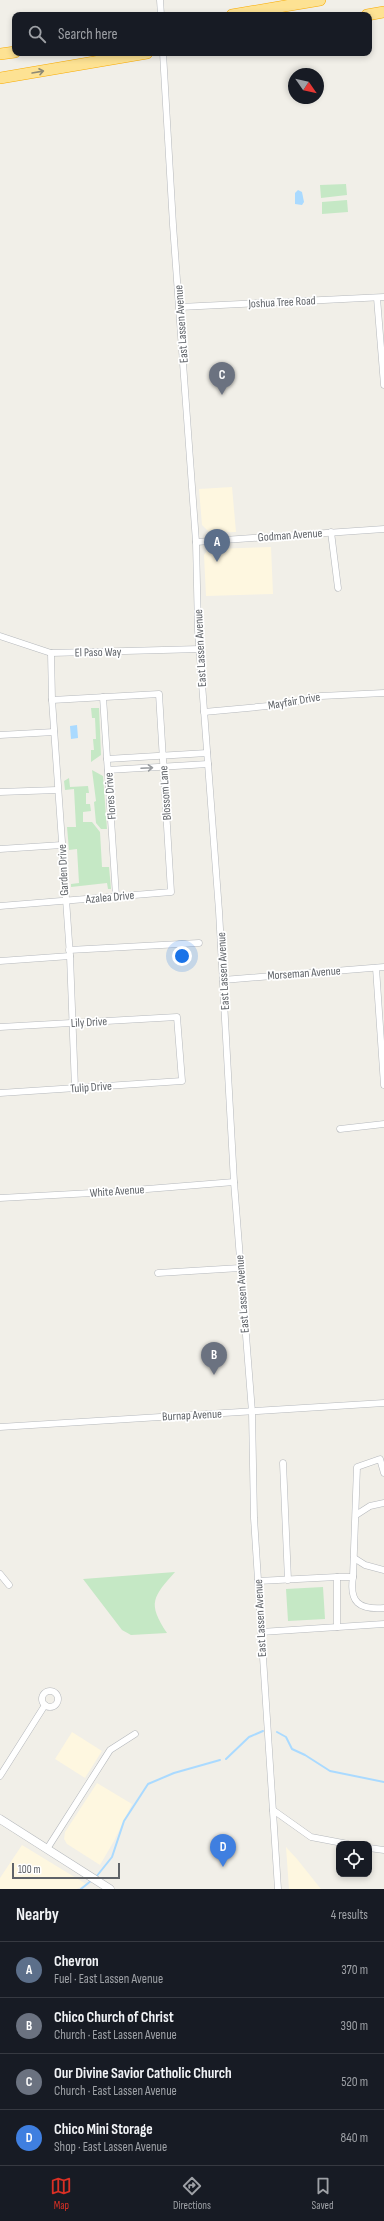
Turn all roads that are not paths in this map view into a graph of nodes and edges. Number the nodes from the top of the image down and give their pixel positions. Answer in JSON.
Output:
{"nodes":[{"id":1,"x":160,"y":0,"type":"edge"},
{"id":2,"x":320,"y":0,"type":"edge"},
{"id":3,"x":161,"y":12,"type":"edge"},
{"id":4,"x":250,"y":12,"type":"edge"},
{"id":5,"x":384,"y":12,"type":"edge"},
{"id":6,"x":372,"y":14,"type":"edge"},
{"id":7,"x":12,"y":52,"type":"edge"},
{"id":8,"x":0,"y":54,"type":"edge"},
{"id":9,"x":130,"y":56,"type":"edge"},
{"id":10,"x":163,"y":56,"type":"edge"},
{"id":11,"x":0,"y":78,"type":"edge"},
{"id":12,"x":384,"y":297,"type":"edge"},
{"id":13,"x":376,"y":298,"type":"junction"},
{"id":14,"x":180,"y":307,"type":"junction"},
{"id":15,"x":383,"y":359,"type":"edge"},
{"id":16,"x":384,"y":385,"type":"edge"},
{"id":17,"x":384,"y":529,"type":"edge"},
{"id":18,"x":331,"y":532,"type":"junction"},
{"id":19,"x":196,"y":542,"type":"junction"},
{"id":20,"x":338,"y":588,"type":"dead end"},
{"id":21,"x":0,"y":636,"type":"edge"},
{"id":22,"x":200,"y":649,"type":"junction"},
{"id":23,"x":51,"y":653,"type":"junction"},
{"id":24,"x":384,"y":692,"type":"edge"},
{"id":25,"x":103,"y":697,"type":"junction"},
{"id":26,"x":52,"y":700,"type":"junction"},
{"id":27,"x":204,"y":712,"type":"junction"},
{"id":28,"x":54,"y":732,"type":"junction"},
{"id":29,"x":0,"y":735,"type":"edge"},
{"id":30,"x":207,"y":753,"type":"junction"},
{"id":31,"x":163,"y":756,"type":"junction"},
{"id":32,"x":107,"y":759,"type":"junction"},
{"id":33,"x":208,"y":764,"type":"junction"},
{"id":34,"x":163,"y":767,"type":"junction"},
{"id":35,"x":108,"y":770,"type":"junction"},
{"id":36,"x":58,"y":790,"type":"junction"},
{"id":37,"x":0,"y":792,"type":"edge"},
{"id":38,"x":62,"y":845,"type":"junction"},
{"id":39,"x":0,"y":849,"type":"edge"},
{"id":40,"x":171,"y":892,"type":"joint"},
{"id":41,"x":116,"y":896,"type":"junction"},
{"id":42,"x":65,"y":902,"type":"junction"},
{"id":43,"x":0,"y":906,"type":"edge"},
{"id":44,"x":199,"y":943,"type":"dead end"},
{"id":45,"x":69,"y":953,"type":"junction"},
{"id":46,"x":0,"y":961,"type":"edge"},
{"id":47,"x":384,"y":967,"type":"edge"},
{"id":48,"x":376,"y":968,"type":"junction"},
{"id":49,"x":223,"y":980,"type":"junction"},
{"id":50,"x":72,"y":1023,"type":"junction"},
{"id":51,"x":0,"y":1027,"type":"edge"},
{"id":52,"x":182,"y":1081,"type":"joint"},
{"id":53,"x":384,"y":1085,"type":"edge"},
{"id":54,"x":75,"y":1088,"type":"junction"},
{"id":55,"x":0,"y":1093,"type":"edge"},
{"id":56,"x":384,"y":1124,"type":"edge"},
{"id":57,"x":340,"y":1129,"type":"dead end"},
{"id":58,"x":234,"y":1182,"type":"junction"},
{"id":59,"x":0,"y":1198,"type":"edge"},
{"id":60,"x":240,"y":1268,"type":"junction"},
{"id":61,"x":158,"y":1273,"type":"dead end"},
{"id":62,"x":384,"y":1402,"type":"edge"},
{"id":63,"x":252,"y":1412,"type":"junction"},
{"id":64,"x":0,"y":1427,"type":"edge"},
{"id":65,"x":382,"y":1459,"type":"edge"},
{"id":66,"x":284,"y":1463,"type":"dead end"},
{"id":67,"x":384,"y":1473,"type":"edge"},
{"id":68,"x":384,"y":1503,"type":"edge"},
{"id":69,"x":356,"y":1515,"type":"junction"},
{"id":70,"x":354,"y":1558,"type":"junction"},
{"id":71,"x":384,"y":1570,"type":"edge"},
{"id":72,"x":0,"y":1574,"type":"edge"},
{"id":73,"x":337,"y":1577,"type":"junction"},
{"id":74,"x":354,"y":1577,"type":"junction"},
{"id":75,"x":288,"y":1580,"type":"junction"},
{"id":76,"x":258,"y":1581,"type":"junction"},
{"id":77,"x":9,"y":1585,"type":"dead end"},
{"id":78,"x":384,"y":1608,"type":"edge"},
{"id":79,"x":384,"y":1624,"type":"edge"},
{"id":80,"x":337,"y":1627,"type":"junction"},
{"id":81,"x":261,"y":1632,"type":"junction"},
{"id":82,"x":45,"y":1706,"type":"dead end"},
{"id":83,"x":135,"y":1734,"type":"dead end"},
{"id":84,"x":0,"y":1776,"type":"edge"},
{"id":85,"x":273,"y":1810,"type":"junction"},
{"id":86,"x":0,"y":1819,"type":"edge"},
{"id":87,"x":336,"y":1842,"type":"edge"},
{"id":88,"x":372,"y":1848,"type":"edge"},
{"id":89,"x":47,"y":1849,"type":"junction"},
{"id":90,"x":384,"y":1850,"type":"edge"},
{"id":91,"x":110,"y":1889,"type":"edge"},
{"id":92,"x":278,"y":1889,"type":"edge"}],
"edges":[{"from":1,"to":3,"type":"street"},
{"from":2,"to":4,"type":"highway"},
{"from":5,"to":6,"type":"highway"},
{"from":7,"to":8,"type":"highway"},
{"from":11,"to":9,"type":"highway","one_way":true},
{"from":10,"to":14,"type":"street","name":"East Lassen Avenue"},
{"from":12,"to":13,"type":"street","name":"Joshua Tree Road"},
{"from":13,"to":14,"type":"street","name":"Joshua Tree Road"},
{"from":13,"to":15,"type":"street"},
{"from":14,"to":19,"type":"street","name":"East Lassen Avenue"},
{"from":15,"to":16,"type":"street"},
{"from":17,"to":18,"type":"street","name":"Godman Avenue"},
{"from":18,"to":19,"type":"street","name":"Godman Avenue"},
{"from":18,"to":20,"type":"street"},
{"from":19,"to":22,"type":"street","name":"East Lassen Avenue"},
{"from":21,"to":23,"type":"street","name":"El Paso Way"},
{"from":22,"to":23,"type":"street","name":"El Paso Way"},
{"from":22,"to":27,"type":"street","name":"East Lassen Avenue"},
{"from":23,"to":26,"type":"street","name":"Garden Drive"},
{"from":24,"to":27,"type":"street","name":"Mayfair Drive"},
{"from":25,"to":26,"type":"street"},
{"from":25,"to":31,"type":"street","name":"Blossom Lane"},
{"from":25,"to":32,"type":"street","name":"Flores Drive"},
{"from":26,"to":28,"type":"street","name":"Garden Drive"},
{"from":27,"to":30,"type":"street","name":"East Lassen Avenue"},
{"from":28,"to":29,"type":"street"},
{"from":28,"to":36,"type":"street","name":"Garden Drive"},
{"from":30,"to":31,"type":"street"},
{"from":30,"to":33,"type":"street","name":"East Lassen Avenue"},
{"from":31,"to":32,"type":"street"},
{"from":31,"to":34,"type":"street","name":"Blossom Lane"},
{"from":32,"to":35,"type":"street","name":"Flores Drive"},
{"from":33,"to":34,"type":"street"},
{"from":33,"to":49,"type":"street","name":"East Lassen Avenue"},
{"from":35,"to":34,"type":"street","one_way":true},
{"from":34,"to":40,"type":"street","name":"Blossom Lane"},
{"from":35,"to":41,"type":"street","name":"Flores Drive"},
{"from":36,"to":37,"type":"street"},
{"from":36,"to":38,"type":"street","name":"Garden Drive"},
{"from":38,"to":39,"type":"street"},
{"from":38,"to":42,"type":"street","name":"Garden Drive"},
{"from":40,"to":41,"type":"street","name":"Azalea Drive"},
{"from":41,"to":42,"type":"street","name":"Azalea Drive"},
{"from":42,"to":43,"type":"street","name":"Azalea Drive"},
{"from":42,"to":45,"type":"street","name":"Garden Drive"},
{"from":44,"to":45,"type":"street"},
{"from":45,"to":46,"type":"street"},
{"from":45,"to":50,"type":"street","name":"Garden Drive"},
{"from":47,"to":48,"type":"street","name":"Morseman Avenue"},
{"from":48,"to":49,"type":"street","name":"Morseman Avenue"},
{"from":48,"to":53,"type":"street"},
{"from":49,"to":58,"type":"street","name":"East Lassen Avenue"},
{"from":50,"to":51,"type":"street","name":"Lily Drive"},
{"from":50,"to":52,"type":"street","name":"Lily Drive"},
{"from":50,"to":54,"type":"street","name":"Garden Drive"},
{"from":52,"to":54,"type":"street","name":"Tulip Drive"},
{"from":54,"to":55,"type":"street","name":"Tulip Drive"},
{"from":56,"to":57,"type":"street"},
{"from":58,"to":59,"type":"street","name":"White Avenue"},
{"from":58,"to":60,"type":"street","name":"East Lassen Avenue"},
{"from":60,"to":61,"type":"street"},
{"from":60,"to":63,"type":"street","name":"East Lassen Avenue"},
{"from":62,"to":63,"type":"street","name":"Burnap Avenue"},
{"from":63,"to":64,"type":"street","name":"Burnap Avenue"},
{"from":63,"to":76,"type":"street","name":"East Lassen Avenue"},
{"from":65,"to":67,"type":"street"},
{"from":65,"to":69,"type":"street"},
{"from":66,"to":75,"type":"street"},
{"from":68,"to":69,"type":"street"},
{"from":69,"to":70,"type":"street"},
{"from":70,"to":71,"type":"street"},
{"from":70,"to":74,"type":"street"},
{"from":72,"to":77,"type":"street"},
{"from":73,"to":74,"type":"street"},
{"from":73,"to":75,"type":"street"},
{"from":73,"to":80,"type":"street"},
{"from":74,"to":78,"type":"street"},
{"from":75,"to":76,"type":"street"},
{"from":76,"to":81,"type":"street","name":"East Lassen Avenue"},
{"from":79,"to":80,"type":"street"},
{"from":80,"to":81,"type":"street"},
{"from":81,"to":85,"type":"street","name":"East Lassen Avenue"},
{"from":82,"to":84,"type":"street"},
{"from":83,"to":89,"type":"street"},
{"from":85,"to":87,"type":"street"},
{"from":85,"to":92,"type":"street","name":"East Lassen Avenue"},
{"from":86,"to":89,"type":"street"},
{"from":88,"to":90,"type":"street"},
{"from":89,"to":91,"type":"street"}]}
